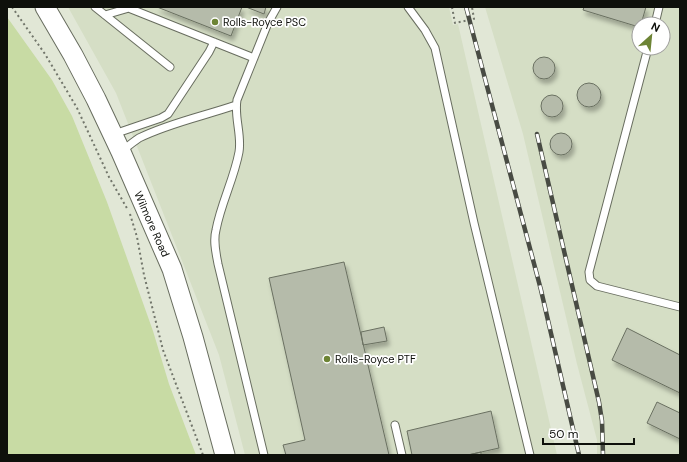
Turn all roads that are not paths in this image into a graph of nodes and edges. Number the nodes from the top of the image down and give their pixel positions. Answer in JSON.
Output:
{"nodes":[{"id":1,"x":45,"y":7,"type":"edge"},
{"id":2,"x":95,"y":7,"type":"edge"},
{"id":3,"x":277,"y":7,"type":"edge"},
{"id":4,"x":408,"y":7,"type":"edge"},
{"id":5,"x":127,"y":8,"type":"edge"},
{"id":6,"x":105,"y":15,"type":"junction"},
{"id":7,"x":214,"y":42,"type":"junction"},
{"id":8,"x":646,"y":56,"type":"edge"},
{"id":9,"x":254,"y":58,"type":"junction"},
{"id":10,"x":170,"y":67,"type":"dead end"},
{"id":11,"x":236,"y":105,"type":"junction"},
{"id":12,"x":112,"y":135,"type":"junction"},
{"id":13,"x":121,"y":152,"type":"junction"},
{"id":14,"x":680,"y":307,"type":"edge"},
{"id":15,"x":395,"y":425,"type":"dead end"},
{"id":16,"x":225,"y":455,"type":"edge"},
{"id":17,"x":264,"y":455,"type":"edge"},
{"id":18,"x":402,"y":455,"type":"edge"},
{"id":19,"x":530,"y":455,"type":"edge"}],
"edges":[{"from":1,"to":12,"type":"street","name":"Wilmore Road"},
{"from":2,"to":6,"type":"lane"},
{"from":3,"to":9,"type":"lane"},
{"from":4,"to":19,"type":"lane"},
{"from":5,"to":6,"type":"lane"},
{"from":5,"to":7,"type":"lane"},
{"from":6,"to":10,"type":"lane"},
{"from":7,"to":9,"type":"lane"},
{"from":7,"to":12,"type":"lane"},
{"from":8,"to":14,"type":"lane"},
{"from":9,"to":11,"type":"lane"},
{"from":11,"to":13,"type":"lane"},
{"from":11,"to":17,"type":"lane"},
{"from":12,"to":13,"type":"street","name":"Wilmore Road"},
{"from":13,"to":16,"type":"street","name":"Wilmore Road"},
{"from":15,"to":18,"type":"lane"}]}
